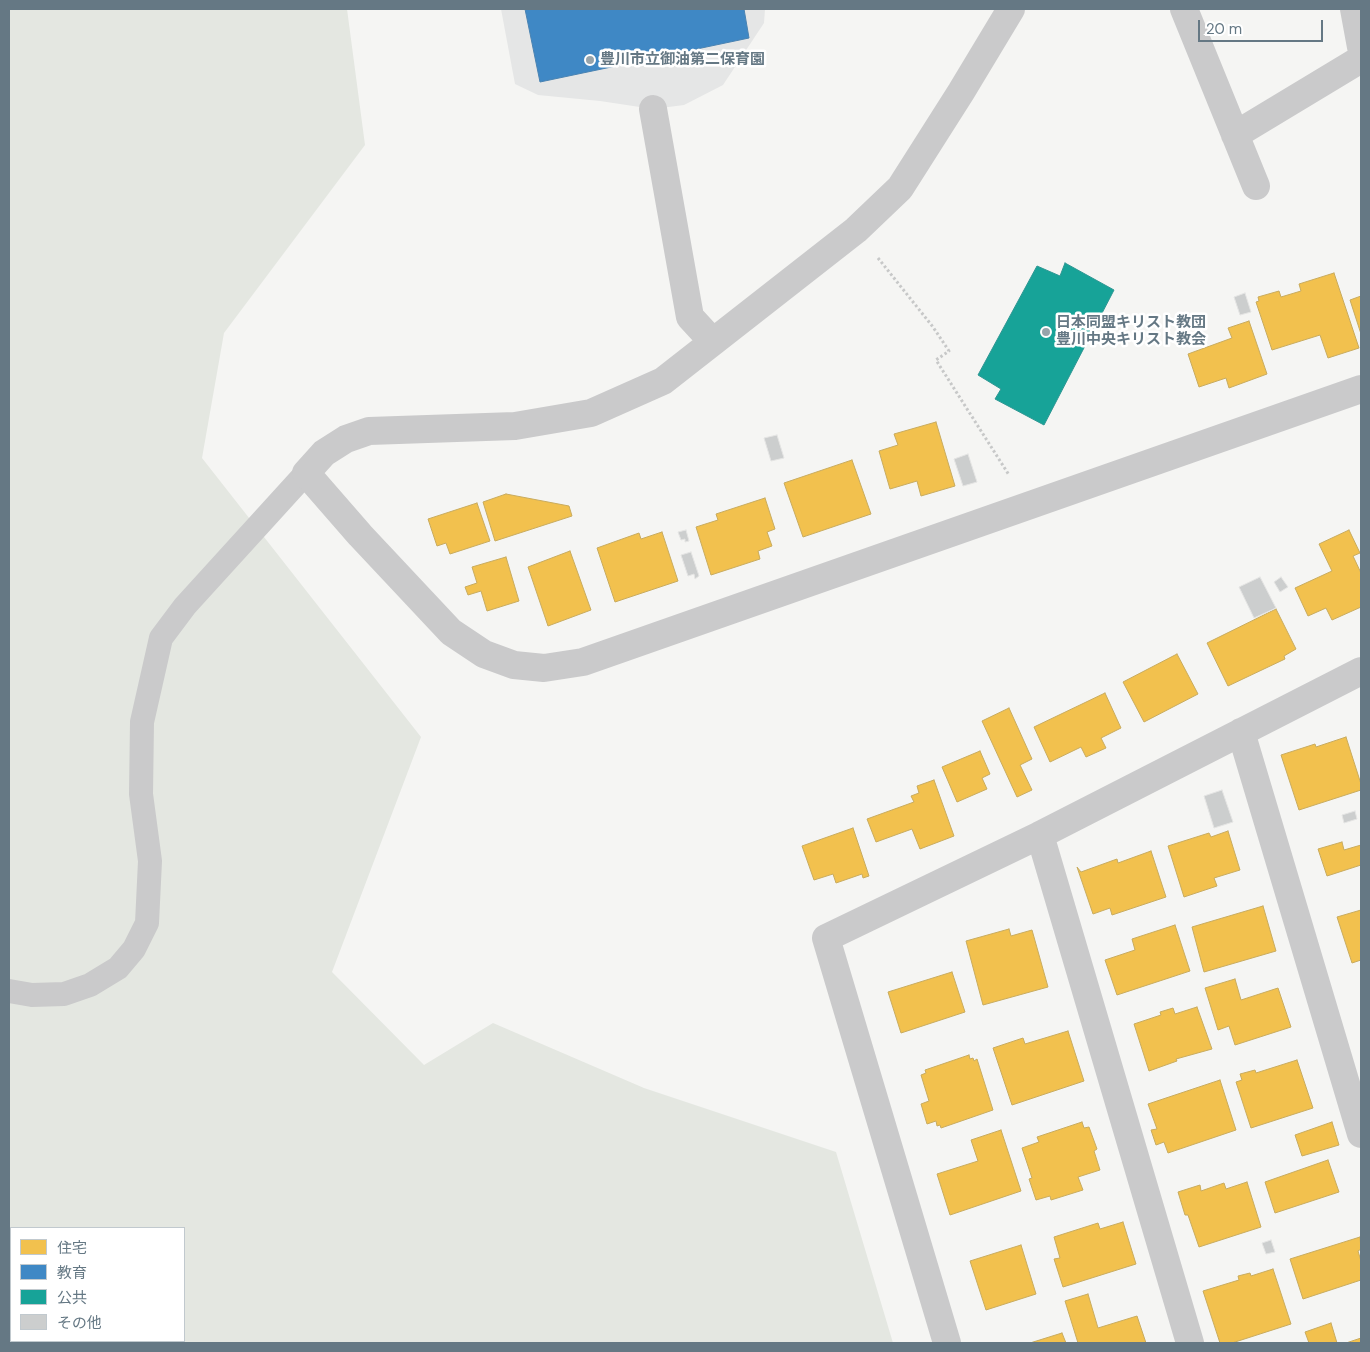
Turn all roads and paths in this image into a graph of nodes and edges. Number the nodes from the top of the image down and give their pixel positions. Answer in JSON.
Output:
{"nodes":[{"id":1,"x":1011,"y":9,"type":"edge"},
{"id":2,"x":1184,"y":9,"type":"edge"},
{"id":3,"x":1354,"y":9,"type":"edge"},
{"id":4,"x":1361,"y":47,"type":"edge"},
{"id":5,"x":1361,"y":59,"type":"edge"},
{"id":6,"x":653,"y":109,"type":"dead end"},
{"id":7,"x":1235,"y":135,"type":"junction"},
{"id":8,"x":1256,"y":186,"type":"dead end"},
{"id":9,"x":856,"y":230,"type":"junction"},
{"id":10,"x":713,"y":342,"type":"junction"},
{"id":11,"x":1361,"y":389,"type":"edge"},
{"id":12,"x":306,"y":473,"type":"junction"},
{"id":13,"x":1028,"y":505,"type":"junction"},
{"id":14,"x":1361,"y":671,"type":"edge"},
{"id":15,"x":1241,"y":732,"type":"junction"},
{"id":16,"x":1040,"y":835,"type":"junction"},
{"id":17,"x":9,"y":990,"type":"edge"},
{"id":18,"x":1361,"y":1134,"type":"edge"},
{"id":19,"x":947,"y":1343,"type":"edge"},
{"id":20,"x":1190,"y":1343,"type":"edge"}],
"edges":[{"from":1,"to":9,"type":"street"},
{"from":2,"to":7,"type":"street"},
{"from":3,"to":4,"type":"street"},
{"from":5,"to":7,"type":"street"},
{"from":6,"to":10,"type":"street"},
{"from":7,"to":8,"type":"street"},
{"from":9,"to":10,"type":"street"},
{"from":9,"to":13,"type":"path"},
{"from":10,"to":12,"type":"street"},
{"from":11,"to":13,"type":"street"},
{"from":12,"to":13,"type":"street"},
{"from":12,"to":17,"type":"lane"},
{"from":14,"to":15,"type":"street"},
{"from":15,"to":16,"type":"street"},
{"from":15,"to":18,"type":"street"},
{"from":16,"to":19,"type":"street"},
{"from":16,"to":20,"type":"street"}]}
